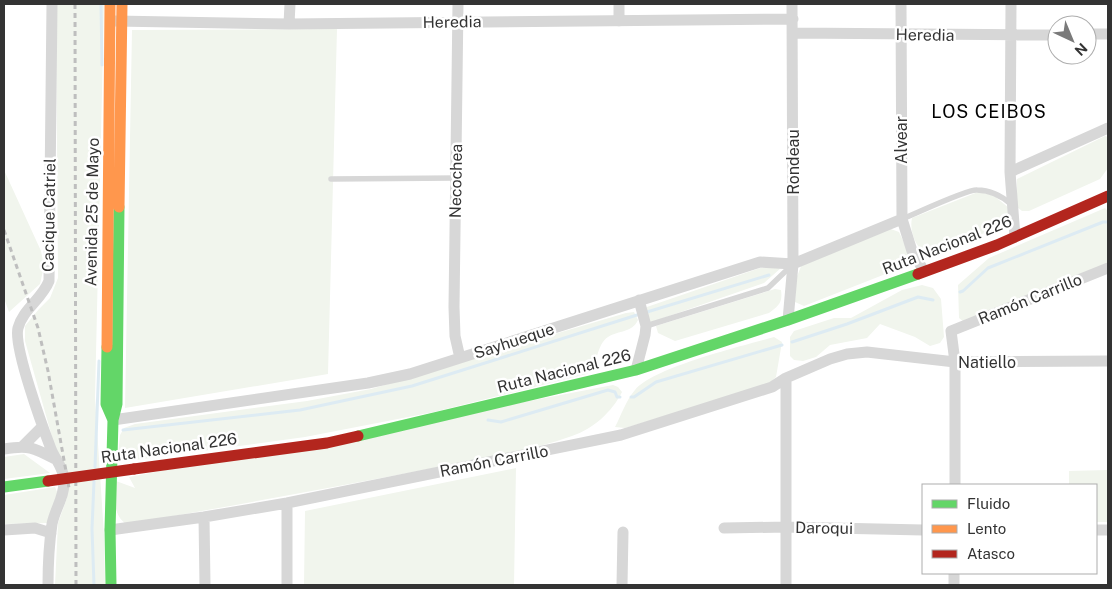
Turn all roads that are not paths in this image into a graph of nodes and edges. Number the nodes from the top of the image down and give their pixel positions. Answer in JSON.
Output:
{"nodes":[{"id":1,"x":52,"y":4,"type":"edge"},
{"id":2,"x":110,"y":4,"type":"edge"},
{"id":3,"x":122,"y":4,"type":"edge"},
{"id":4,"x":290,"y":4,"type":"edge"},
{"id":5,"x":458,"y":4,"type":"edge"},
{"id":6,"x":619,"y":4,"type":"edge"},
{"id":7,"x":792,"y":4,"type":"edge"},
{"id":8,"x":901,"y":4,"type":"edge"},
{"id":9,"x":1011,"y":4,"type":"edge"},
{"id":10,"x":793,"y":19,"type":"junction"},
{"id":11,"x":116,"y":21,"type":"junction"},
{"id":12,"x":619,"y":21,"type":"junction"},
{"id":13,"x":458,"y":22,"type":"junction"},
{"id":14,"x":289,"y":24,"type":"junction"},
{"id":15,"x":793,"y":33,"type":"junction"},
{"id":16,"x":901,"y":34,"type":"junction"},
{"id":17,"x":1047,"y":35,"type":"edge"},
{"id":18,"x":1011,"y":36,"type":"junction"},
{"id":19,"x":1108,"y":128,"type":"edge"},
{"id":20,"x":1010,"y":172,"type":"junction"},
{"id":21,"x":456,"y":178,"type":"junction"},
{"id":22,"x":331,"y":179,"type":"dead end"},
{"id":23,"x":1108,"y":196,"type":"edge"},
{"id":24,"x":1012,"y":205,"type":"junction"},
{"id":25,"x":902,"y":219,"type":"junction"},
{"id":26,"x":1015,"y":237,"type":"junction"},
{"id":27,"x":793,"y":264,"type":"junction"},
{"id":28,"x":1108,"y":268,"type":"edge"},
{"id":29,"x":924,"y":271,"type":"junction"},
{"id":30,"x":639,"y":300,"type":"junction"},
{"id":31,"x":788,"y":320,"type":"junction"},
{"id":32,"x":646,"y":326,"type":"junction"},
{"id":33,"x":867,"y":352,"type":"joint"},
{"id":34,"x":460,"y":358,"type":"junction"},
{"id":35,"x":1108,"y":361,"type":"edge"},
{"id":36,"x":955,"y":362,"type":"junction"},
{"id":37,"x":636,"y":370,"type":"junction"},
{"id":38,"x":786,"y":378,"type":"junction"},
{"id":39,"x":113,"y":420,"type":"junction"},
{"id":40,"x":42,"y":427,"type":"junction"},
{"id":41,"x":23,"y":446,"type":"junction"},
{"id":42,"x":4,"y":449,"type":"edge"},
{"id":43,"x":55,"y":459,"type":"junction"},
{"id":44,"x":955,"y":484,"type":"edge"},
{"id":45,"x":4,"y":487,"type":"edge"},
{"id":46,"x":287,"y":503,"type":"junction"},
{"id":47,"x":204,"y":517,"type":"junction"},
{"id":48,"x":787,"y":527,"type":"junction"},
{"id":49,"x":724,"y":528,"type":"dead end"},
{"id":50,"x":4,"y":530,"type":"edge"},
{"id":51,"x":110,"y":530,"type":"junction"},
{"id":52,"x":922,"y":530,"type":"edge"},
{"id":53,"x":623,"y":532,"type":"dead end"},
{"id":54,"x":52,"y":533,"type":"junction"},
{"id":55,"x":48,"y":585,"type":"edge"},
{"id":56,"x":111,"y":585,"type":"edge"},
{"id":57,"x":205,"y":585,"type":"edge"},
{"id":58,"x":287,"y":585,"type":"edge"},
{"id":59,"x":622,"y":585,"type":"edge"},
{"id":60,"x":786,"y":585,"type":"edge"}],
"edges":[{"from":1,"to":40,"type":"street","name":"Cacique Catriel"},
{"from":2,"to":11,"type":"main road","name":"Avenida 25 de Mayo"},
{"from":3,"to":11,"type":"main road","name":"Avenida 25 de Mayo"},
{"from":4,"to":14,"type":"street"},
{"from":5,"to":13,"type":"street","name":"Necochea"},
{"from":6,"to":12,"type":"street"},
{"from":7,"to":10,"type":"street","name":"Rondeau"},
{"from":8,"to":16,"type":"street","name":"Alvear"},
{"from":9,"to":18,"type":"street"},
{"from":10,"to":12,"type":"street","name":"Heredia"},
{"from":10,"to":15,"type":"street","name":"Rondeau"},
{"from":11,"to":14,"type":"street","name":"Heredia"},
{"from":11,"to":39,"type":"main road","name":"Avenida 25 de Mayo"},
{"from":12,"to":13,"type":"street","name":"Heredia"},
{"from":13,"to":14,"type":"street","name":"Heredia"},
{"from":13,"to":21,"type":"street","name":"Necochea"},
{"from":15,"to":16,"type":"street","name":"Heredia"},
{"from":15,"to":27,"type":"street","name":"Rondeau"},
{"from":16,"to":18,"type":"street","name":"Heredia"},
{"from":16,"to":25,"type":"street","name":"Alvear"},
{"from":17,"to":18,"type":"street","name":"Heredia"},
{"from":18,"to":20,"type":"street"},
{"from":19,"to":20,"type":"street"},
{"from":20,"to":24,"type":"street"},
{"from":21,"to":22,"type":"lane"},
{"from":21,"to":34,"type":"street","name":"Necochea"},
{"from":23,"to":26,"type":"main road","name":"Ruta Nacional 226"},
{"from":24,"to":25,"type":"lane"},
{"from":24,"to":26,"type":"street"},
{"from":25,"to":27,"type":"street","name":"Sayhueque"},
{"from":25,"to":29,"type":"street","name":"Alvear"},
{"from":26,"to":29,"type":"main road","name":"Ruta Nacional 226"},
{"from":27,"to":30,"type":"street","name":"Sayhueque"},
{"from":27,"to":31,"type":"street","name":"Rondeau"},
{"from":27,"to":32,"type":"lane"},
{"from":28,"to":36,"type":"street","name":"Ramón Carrillo"},
{"from":29,"to":31,"type":"main road","name":"Ruta Nacional 226"},
{"from":30,"to":32,"type":"street"},
{"from":30,"to":34,"type":"street","name":"Sayhueque"},
{"from":31,"to":37,"type":"main road","name":"Ruta Nacional 226"},
{"from":32,"to":37,"type":"street"},
{"from":33,"to":36,"type":"street","name":"Natiello"},
{"from":33,"to":38,"type":"street","name":"Ramón Carrillo"},
{"from":34,"to":39,"type":"street","name":"Sayhueque"},
{"from":35,"to":36,"type":"street","name":"Natiello"},
{"from":36,"to":44,"type":"street"},
{"from":37,"to":45,"type":"main road","name":"Ruta Nacional 226","bridge":true},
{"from":38,"to":46,"type":"street","name":"Ramón Carrillo"},
{"from":38,"to":48,"type":"street"},
{"from":39,"to":51,"type":"main road","name":"Avenida 25 de Mayo"},
{"from":40,"to":41,"type":"street"},
{"from":40,"to":43,"type":"street","name":"Cacique Catriel"},
{"from":41,"to":42,"type":"street"},
{"from":41,"to":43,"type":"street"},
{"from":43,"to":54,"type":"street","name":"Cacique Catriel"},
{"from":46,"to":47,"type":"street","name":"Ramón Carrillo"},
{"from":46,"to":58,"type":"street"},
{"from":47,"to":51,"type":"street","name":"Ramón Carrillo"},
{"from":47,"to":57,"type":"street"},
{"from":48,"to":49,"type":"street","name":"Daroqui"},
{"from":48,"to":52,"type":"street","name":"Daroqui"},
{"from":48,"to":60,"type":"street"},
{"from":50,"to":54,"type":"street"},
{"from":51,"to":56,"type":"main road","name":"Avenida 25 de Mayo"},
{"from":53,"to":59,"type":"street"},
{"from":54,"to":55,"type":"street","name":"Cacique Catriel"}]}
